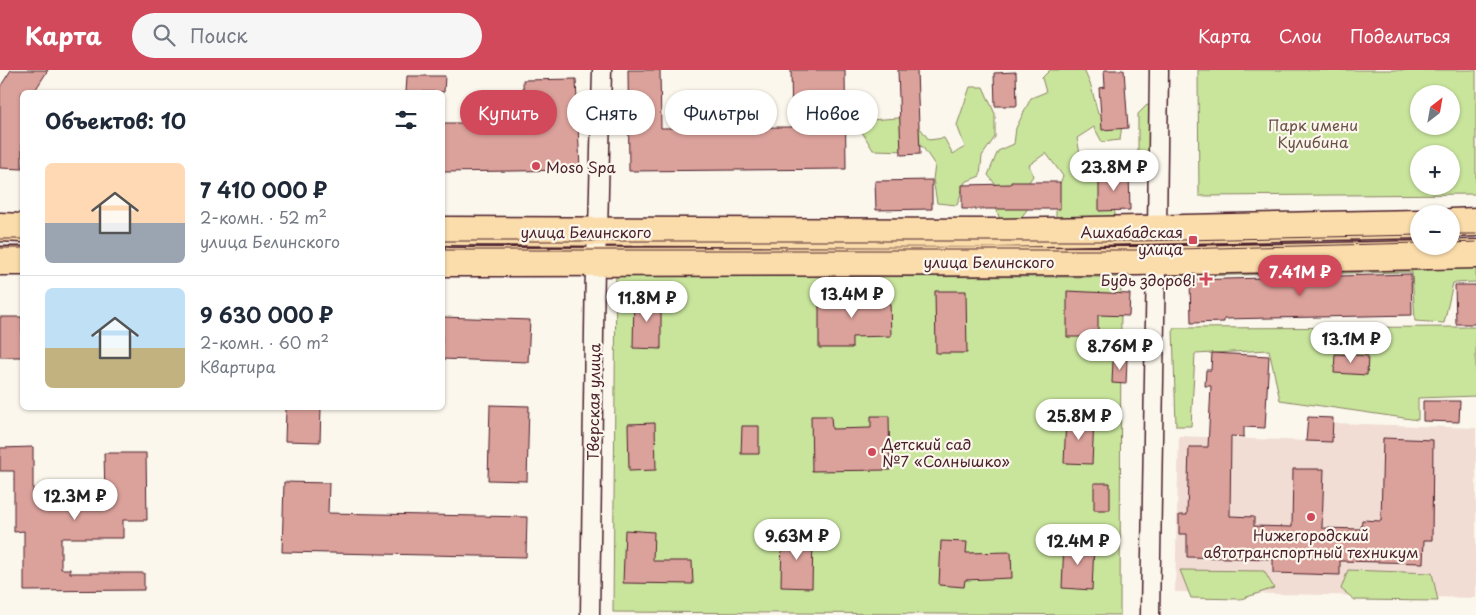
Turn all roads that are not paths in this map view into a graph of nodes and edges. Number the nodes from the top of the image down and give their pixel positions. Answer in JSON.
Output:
{"nodes":[{"id":1,"x":602,"y":70,"type":"edge"},
{"id":2,"x":1159,"y":70,"type":"edge"},
{"id":3,"x":1476,"y":222,"type":"edge"},
{"id":4,"x":1460,"y":223,"type":"edge"},
{"id":5,"x":1410,"y":224,"type":"edge"},
{"id":6,"x":0,"y":227,"type":"edge"},
{"id":7,"x":20,"y":228,"type":"edge"},
{"id":8,"x":1157,"y":230,"type":"junction"},
{"id":9,"x":445,"y":231,"type":"edge"},
{"id":10,"x":598,"y":231,"type":"junction"},
{"id":11,"x":1476,"y":254,"type":"edge"},
{"id":12,"x":0,"y":261,"type":"edge"},
{"id":13,"x":20,"y":261,"type":"edge"},
{"id":14,"x":1156,"y":261,"type":"junction"},
{"id":15,"x":445,"y":262,"type":"edge"},
{"id":16,"x":595,"y":262,"type":"junction"},
{"id":17,"x":590,"y":615,"type":"edge"},
{"id":18,"x":1150,"y":615,"type":"edge"}],
"edges":[{"from":1,"to":10,"type":"street","name":"Тверская улица"},
{"from":2,"to":8,"type":"street"},
{"from":3,"to":4,"type":"main road"},
{"from":5,"to":8,"type":"main road","name":"улица Белинского"},
{"from":6,"to":7,"type":"main road"},
{"from":8,"to":10,"type":"main road","name":"улица Белинского"},
{"from":9,"to":10,"type":"main road","name":"улица Белинского"},
{"from":10,"to":16,"type":"street","name":"Тверская улица"},
{"from":11,"to":14,"type":"main road","name":"улица Белинского"},
{"from":12,"to":13,"type":"main road"},
{"from":14,"to":16,"type":"main road","name":"улица Белинского"},
{"from":14,"to":18,"type":"street"},
{"from":15,"to":16,"type":"main road","name":"улица Белинского"},
{"from":16,"to":17,"type":"street","name":"Тверская улица"}]}
